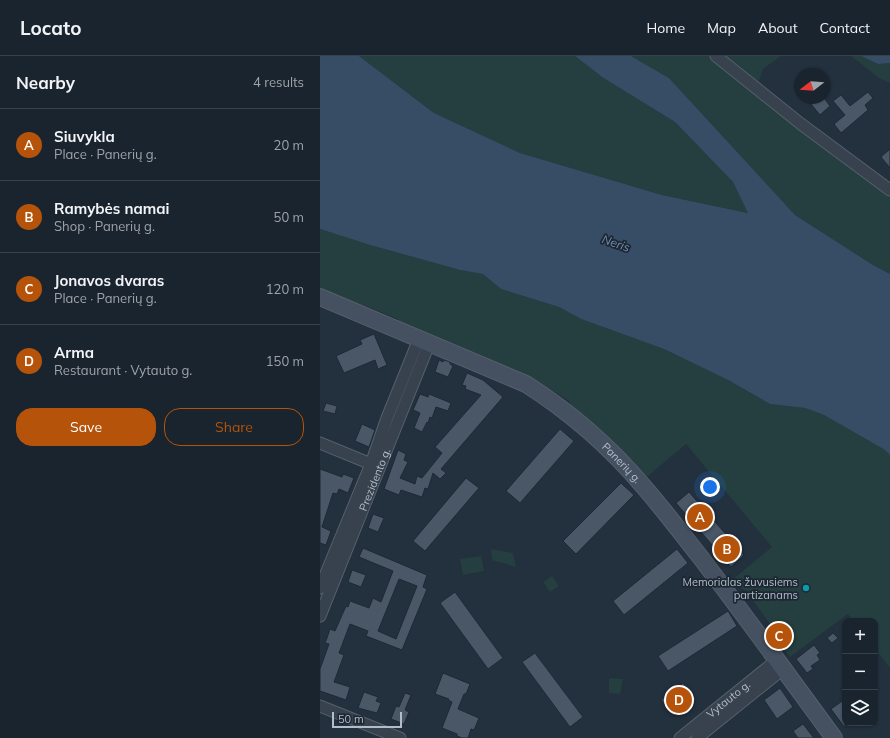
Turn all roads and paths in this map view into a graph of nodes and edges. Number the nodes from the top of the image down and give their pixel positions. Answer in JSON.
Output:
{"nodes":[{"id":1,"x":716,"y":56,"type":"edge"},
{"id":2,"x":890,"y":190,"type":"edge"},
{"id":3,"x":320,"y":297,"type":"edge"},
{"id":4,"x":424,"y":342,"type":"junction"},
{"id":5,"x":320,"y":443,"type":"edge"},
{"id":6,"x":376,"y":465,"type":"junction"},
{"id":7,"x":320,"y":588,"type":"edge"},
{"id":8,"x":320,"y":616,"type":"edge"},
{"id":9,"x":780,"y":665,"type":"junction"},
{"id":10,"x":320,"y":706,"type":"edge"},
{"id":11,"x":400,"y":738,"type":"edge"},
{"id":12,"x":680,"y":738,"type":"edge"},
{"id":13,"x":697,"y":738,"type":"edge"},
{"id":14,"x":834,"y":738,"type":"edge"}],
"edges":[{"from":1,"to":2,"type":"street"},
{"from":3,"to":4,"type":"street","name":"Panerių g."},
{"from":4,"to":6,"type":"street","name":"Prezidento g."},
{"from":4,"to":9,"type":"street","name":"Panerių g."},
{"from":5,"to":6,"type":"street"},
{"from":6,"to":7,"type":"street","name":"Prezidento g."},
{"from":6,"to":8,"type":"street","name":"Prezidento g."},
{"from":9,"to":12,"type":"street","name":"Vytauto g."},
{"from":9,"to":13,"type":"street","name":"Vytauto g."},
{"from":9,"to":14,"type":"street","name":"Panerių g."},
{"from":10,"to":11,"type":"street"}]}
